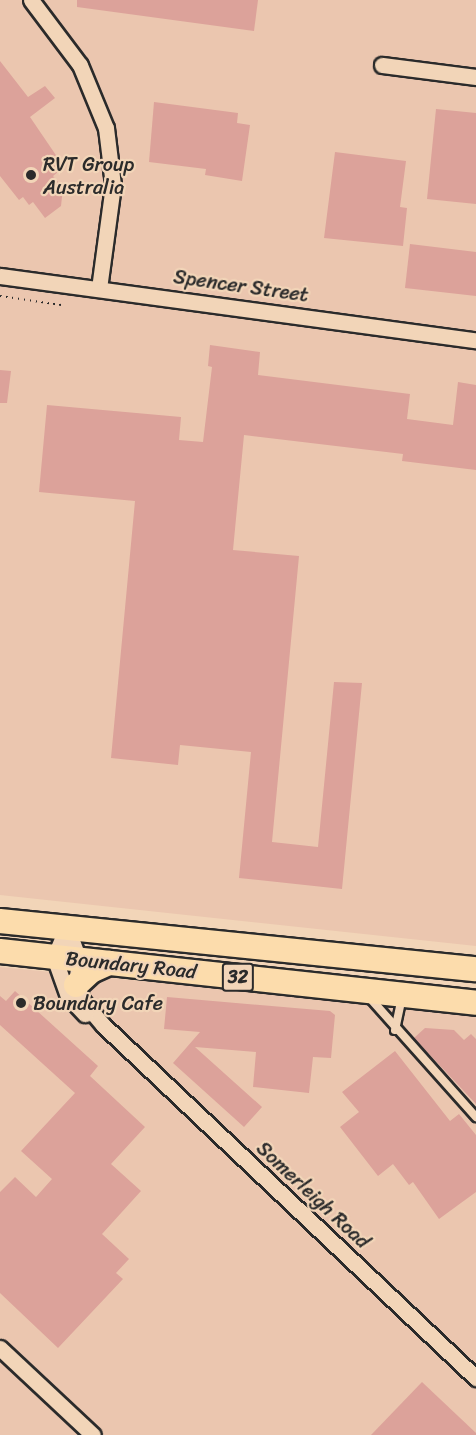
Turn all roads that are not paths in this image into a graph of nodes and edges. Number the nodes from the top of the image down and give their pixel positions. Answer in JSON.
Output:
{"nodes":[{"id":1,"x":31,"y":0,"type":"edge"},
{"id":2,"x":382,"y":65,"type":"dead end"},
{"id":3,"x":476,"y":77,"type":"edge"},
{"id":4,"x":0,"y":276,"type":"edge"},
{"id":5,"x":99,"y":288,"type":"junction"},
{"id":6,"x":476,"y":340,"type":"edge"},
{"id":7,"x":0,"y":921,"type":"edge"},
{"id":8,"x":67,"y":927,"type":"junction"},
{"id":9,"x":0,"y":951,"type":"edge"},
{"id":10,"x":79,"y":960,"type":"junction"},
{"id":11,"x":109,"y":963,"type":"junction"},
{"id":12,"x":56,"y":968,"type":"junction"},
{"id":13,"x":476,"y":969,"type":"edge"},
{"id":14,"x":364,"y":991,"type":"junction"},
{"id":15,"x":405,"y":995,"type":"junction"},
{"id":16,"x":476,"y":1003,"type":"edge"},
{"id":17,"x":395,"y":1030,"type":"junction"},
{"id":18,"x":476,"y":1117,"type":"edge"},
{"id":19,"x":0,"y":1348,"type":"edge"},
{"id":20,"x":476,"y":1378,"type":"edge"},
{"id":21,"x":93,"y":1435,"type":"edge"}],
"edges":[{"from":1,"to":5,"type":"street"},
{"from":2,"to":3,"type":"street"},
{"from":4,"to":5,"type":"street","name":"Spencer Street"},
{"from":5,"to":6,"type":"street","name":"Spencer Street"},
{"from":7,"to":8,"type":"main road","name":"Boundary Road","number":"32"},
{"from":8,"to":10,"type":"street"},
{"from":8,"to":12,"type":"street"},
{"from":8,"to":13,"type":"main road","name":"Boundary Road","number":"32"},
{"from":9,"to":12,"type":"main road","name":"Boundary Road","number":"32"},
{"from":10,"to":11,"type":"main road","name":"Boundary Road","number":"32"},
{"from":10,"to":12,"type":"main road","name":"Boundary Road","number":"32"},
{"from":11,"to":12,"type":"main road"},
{"from":11,"to":14,"type":"main road","name":"Boundary Road","number":"32"},
{"from":12,"to":20,"type":"street","name":"Somerleigh Road"},
{"from":14,"to":15,"type":"main road","name":"Boundary Road","number":"32"},
{"from":14,"to":17,"type":"lane"},
{"from":15,"to":16,"type":"main road","name":"Boundary Road","number":"32"},
{"from":15,"to":17,"type":"lane"},
{"from":17,"to":18,"type":"lane"},
{"from":19,"to":21,"type":"street"}]}
